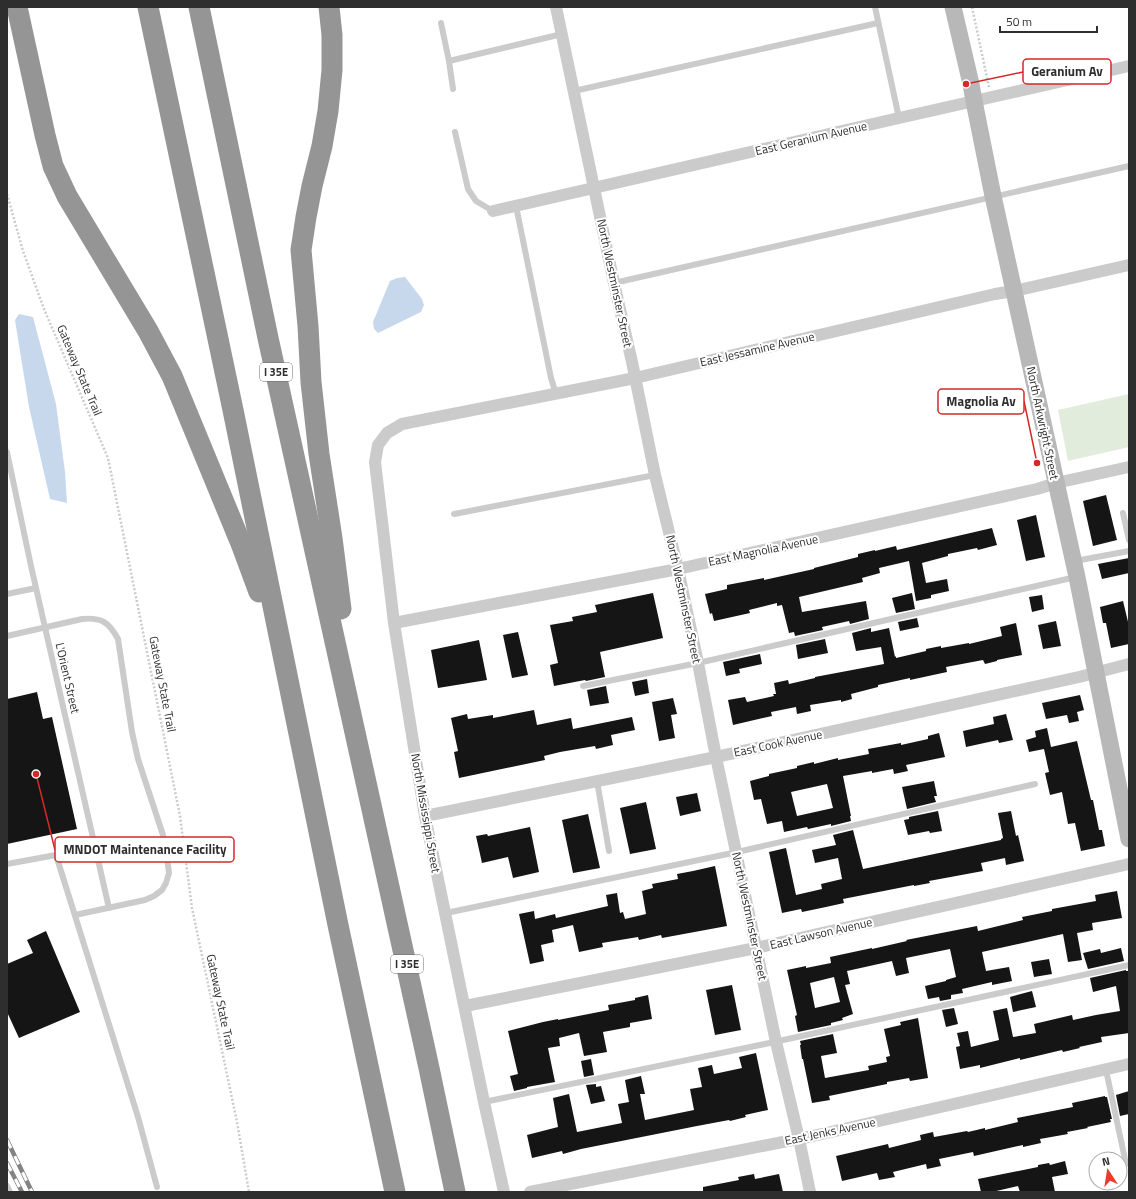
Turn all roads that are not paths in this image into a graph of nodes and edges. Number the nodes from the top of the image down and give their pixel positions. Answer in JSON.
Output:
{"nodes":[{"id":1,"x":17,"y":7,"type":"edge"},
{"id":2,"x":148,"y":7,"type":"edge"},
{"id":3,"x":199,"y":7,"type":"edge"},
{"id":4,"x":330,"y":7,"type":"edge"},
{"id":5,"x":556,"y":7,"type":"edge"},
{"id":6,"x":875,"y":7,"type":"edge"},
{"id":7,"x":953,"y":7,"type":"edge"},
{"id":8,"x":441,"y":23,"type":"dead end"},
{"id":9,"x":878,"y":23,"type":"junction"},
{"id":10,"x":562,"y":34,"type":"junction"},
{"id":11,"x":449,"y":61,"type":"junction"},
{"id":12,"x":1129,"y":66,"type":"edge"},
{"id":13,"x":453,"y":89,"type":"dead end"},
{"id":14,"x":574,"y":91,"type":"junction"},
{"id":15,"x":974,"y":101,"type":"junction"},
{"id":16,"x":899,"y":118,"type":"junction"},
{"id":17,"x":455,"y":132,"type":"dead end"},
{"id":18,"x":1129,"y":166,"type":"edge"},
{"id":19,"x":595,"y":188,"type":"junction"},
{"id":20,"x":993,"y":196,"type":"junction"},
{"id":21,"x":516,"y":206,"type":"junction"},
{"id":22,"x":493,"y":211,"type":"joint"},
{"id":23,"x":1129,"y":266,"type":"edge"},
{"id":24,"x":614,"y":283,"type":"junction"},
{"id":25,"x":1014,"y":291,"type":"junction"},
{"id":26,"x":635,"y":378,"type":"junction"},
{"id":27,"x":556,"y":394,"type":"junction"},
{"id":28,"x":387,"y":433,"type":"joint"},
{"id":29,"x":7,"y":452,"type":"edge"},
{"id":30,"x":1129,"y":467,"type":"edge"},
{"id":31,"x":655,"y":475,"type":"junction"},
{"id":32,"x":1056,"y":483,"type":"junction"},
{"id":33,"x":1123,"y":513,"type":"dead end"},
{"id":34,"x":454,"y":514,"type":"dead end"},
{"id":35,"x":1129,"y":540,"type":"edge"},
{"id":36,"x":1129,"y":551,"type":"edge"},
{"id":37,"x":678,"y":569,"type":"junction"},
{"id":38,"x":1075,"y":569,"type":"junction"},
{"id":39,"x":36,"y":588,"type":"junction"},
{"id":40,"x":7,"y":594,"type":"edge"},
{"id":41,"x":394,"y":623,"type":"junction"},
{"id":42,"x":45,"y":626,"type":"junction"},
{"id":43,"x":7,"y":636,"type":"edge"},
{"id":44,"x":284,"y":663,"type":"junction"},
{"id":45,"x":698,"y":663,"type":"junction"},
{"id":46,"x":1129,"y":664,"type":"edge"},
{"id":47,"x":1095,"y":672,"type":"junction"},
{"id":48,"x":583,"y":686,"type":"dead end"},
{"id":49,"x":357,"y":737,"type":"junction"},
{"id":50,"x":716,"y":757,"type":"junction"},
{"id":51,"x":597,"y":781,"type":"junction"},
{"id":52,"x":1035,"y":784,"type":"dead end"},
{"id":53,"x":425,"y":816,"type":"junction"},
{"id":54,"x":1129,"y":839,"type":"edge"},
{"id":55,"x":609,"y":851,"type":"dead end"},
{"id":56,"x":737,"y":852,"type":"junction"},
{"id":57,"x":7,"y":864,"type":"edge"},
{"id":58,"x":1129,"y":864,"type":"edge"},
{"id":59,"x":109,"y":908,"type":"junction"},
{"id":60,"x":446,"y":913,"type":"junction"},
{"id":61,"x":75,"y":915,"type":"junction"},
{"id":62,"x":756,"y":948,"type":"junction"},
{"id":63,"x":1129,"y":965,"type":"edge"},
{"id":64,"x":465,"y":1006,"type":"junction"},
{"id":65,"x":776,"y":1042,"type":"junction"},
{"id":66,"x":1129,"y":1064,"type":"edge"},
{"id":67,"x":1106,"y":1070,"type":"junction"},
{"id":68,"x":484,"y":1102,"type":"junction"},
{"id":69,"x":799,"y":1139,"type":"junction"},
{"id":70,"x":1123,"y":1151,"type":"edge"},
{"id":71,"x":7,"y":1186,"type":"edge"},
{"id":72,"x":157,"y":1187,"type":"dead end"},
{"id":73,"x":10,"y":1192,"type":"edge"},
{"id":74,"x":394,"y":1192,"type":"edge"},
{"id":75,"x":455,"y":1192,"type":"edge"},
{"id":76,"x":504,"y":1192,"type":"edge"},
{"id":77,"x":530,"y":1192,"type":"edge"},
{"id":78,"x":810,"y":1192,"type":"edge"}],
"edges":[{"from":1,"to":44,"type":"highway"},
{"from":2,"to":44,"type":"highway"},
{"from":3,"to":49,"type":"highway","number":"I 35E"},
{"from":4,"to":49,"type":"highway"},
{"from":5,"to":10,"type":"street","name":"North Westminster Street"},
{"from":6,"to":9,"type":"lane"},
{"from":7,"to":15,"type":"street","name":"North Arkwright Street"},
{"from":8,"to":11,"type":"lane"},
{"from":9,"to":14,"type":"lane"},
{"from":9,"to":16,"type":"lane"},
{"from":10,"to":11,"type":"lane"},
{"from":10,"to":14,"type":"street","name":"North Westminster Street"},
{"from":11,"to":13,"type":"lane"},
{"from":12,"to":15,"type":"street","name":"East Geranium Avenue"},
{"from":14,"to":19,"type":"street","name":"North Westminster Street"},
{"from":15,"to":16,"type":"street","name":"East Geranium Avenue"},
{"from":15,"to":20,"type":"street","name":"North Arkwright Street"},
{"from":16,"to":19,"type":"street","name":"East Geranium Avenue"},
{"from":17,"to":22,"type":"lane"},
{"from":18,"to":20,"type":"lane"},
{"from":19,"to":21,"type":"street","name":"East Geranium Avenue"},
{"from":19,"to":24,"type":"street","name":"North Westminster Street"},
{"from":20,"to":24,"type":"lane"},
{"from":20,"to":25,"type":"street","name":"North Arkwright Street"},
{"from":21,"to":22,"type":"street","name":"East Geranium Avenue"},
{"from":21,"to":27,"type":"lane"},
{"from":23,"to":25,"type":"street","name":"East Jessamine Avenue"},
{"from":24,"to":26,"type":"street","name":"North Westminster Street"},
{"from":25,"to":26,"type":"street","name":"East Jessamine Avenue"},
{"from":25,"to":32,"type":"street","name":"North Arkwright Street"},
{"from":26,"to":27,"type":"street","name":"East Jessamine Avenue"},
{"from":26,"to":31,"type":"street","name":"North Westminster Street"},
{"from":27,"to":28,"type":"street","name":"East Jessamine Avenue"},
{"from":28,"to":41,"type":"street","name":"North Mississippi Street"},
{"from":29,"to":39,"type":"lane","name":"L'Orient Street"},
{"from":30,"to":32,"type":"street","name":"East Magnolia Avenue"},
{"from":31,"to":34,"type":"lane"},
{"from":31,"to":37,"type":"street","name":"North Westminster Street"},
{"from":32,"to":37,"type":"street","name":"East Magnolia Avenue"},
{"from":32,"to":38,"type":"street","name":"North Arkwright Street"},
{"from":33,"to":35,"type":"lane"},
{"from":36,"to":38,"type":"lane"},
{"from":37,"to":41,"type":"street","name":"East Magnolia Avenue"},
{"from":37,"to":45,"type":"street","name":"North Westminster Street"},
{"from":38,"to":45,"type":"lane"},
{"from":38,"to":47,"type":"street","name":"North Arkwright Street"},
{"from":39,"to":40,"type":"lane"},
{"from":39,"to":42,"type":"lane","name":"L'Orient Street"},
{"from":41,"to":53,"type":"street","name":"North Mississippi Street"},
{"from":42,"to":43,"type":"lane"},
{"from":42,"to":59,"type":"lane","name":"L'Orient Street"},
{"from":42,"to":59,"type":"lane"},
{"from":44,"to":74,"type":"highway"},
{"from":45,"to":48,"type":"lane"},
{"from":45,"to":50,"type":"street","name":"North Westminster Street"},
{"from":46,"to":47,"type":"street","name":"East Cook Avenue"},
{"from":47,"to":50,"type":"street","name":"East Cook Avenue"},
{"from":47,"to":54,"type":"street","name":"North Arkwright Street"},
{"from":49,"to":75,"type":"highway","number":"I 35E"},
{"from":50,"to":51,"type":"street","name":"East Cook Avenue"},
{"from":50,"to":56,"type":"street","name":"North Westminster Street"},
{"from":51,"to":53,"type":"street","name":"East Cook Avenue"},
{"from":51,"to":55,"type":"lane"},
{"from":52,"to":56,"type":"lane"},
{"from":53,"to":60,"type":"street","name":"North Mississippi Street"},
{"from":56,"to":60,"type":"lane"},
{"from":56,"to":62,"type":"street","name":"North Westminster Street"},
{"from":57,"to":61,"type":"lane"},
{"from":58,"to":62,"type":"street","name":"East Lawson Avenue"},
{"from":59,"to":61,"type":"lane"},
{"from":60,"to":64,"type":"street","name":"North Mississippi Street"},
{"from":61,"to":72,"type":"lane"},
{"from":62,"to":64,"type":"street","name":"East Lawson Avenue"},
{"from":62,"to":65,"type":"street","name":"North Westminster Street"},
{"from":63,"to":65,"type":"lane"},
{"from":64,"to":68,"type":"street","name":"North Mississippi Street"},
{"from":65,"to":68,"type":"lane"},
{"from":65,"to":69,"type":"street","name":"North Westminster Street"},
{"from":66,"to":67,"type":"street","name":"East Jenks Avenue"},
{"from":67,"to":69,"type":"street","name":"East Jenks Avenue"},
{"from":67,"to":70,"type":"lane"},
{"from":68,"to":76,"type":"street","name":"North Mississippi Street"},
{"from":69,"to":77,"type":"street","name":"East Jenks Avenue"},
{"from":69,"to":78,"type":"street","name":"North Westminster Street"},
{"from":71,"to":73,"type":"lane"}]}
